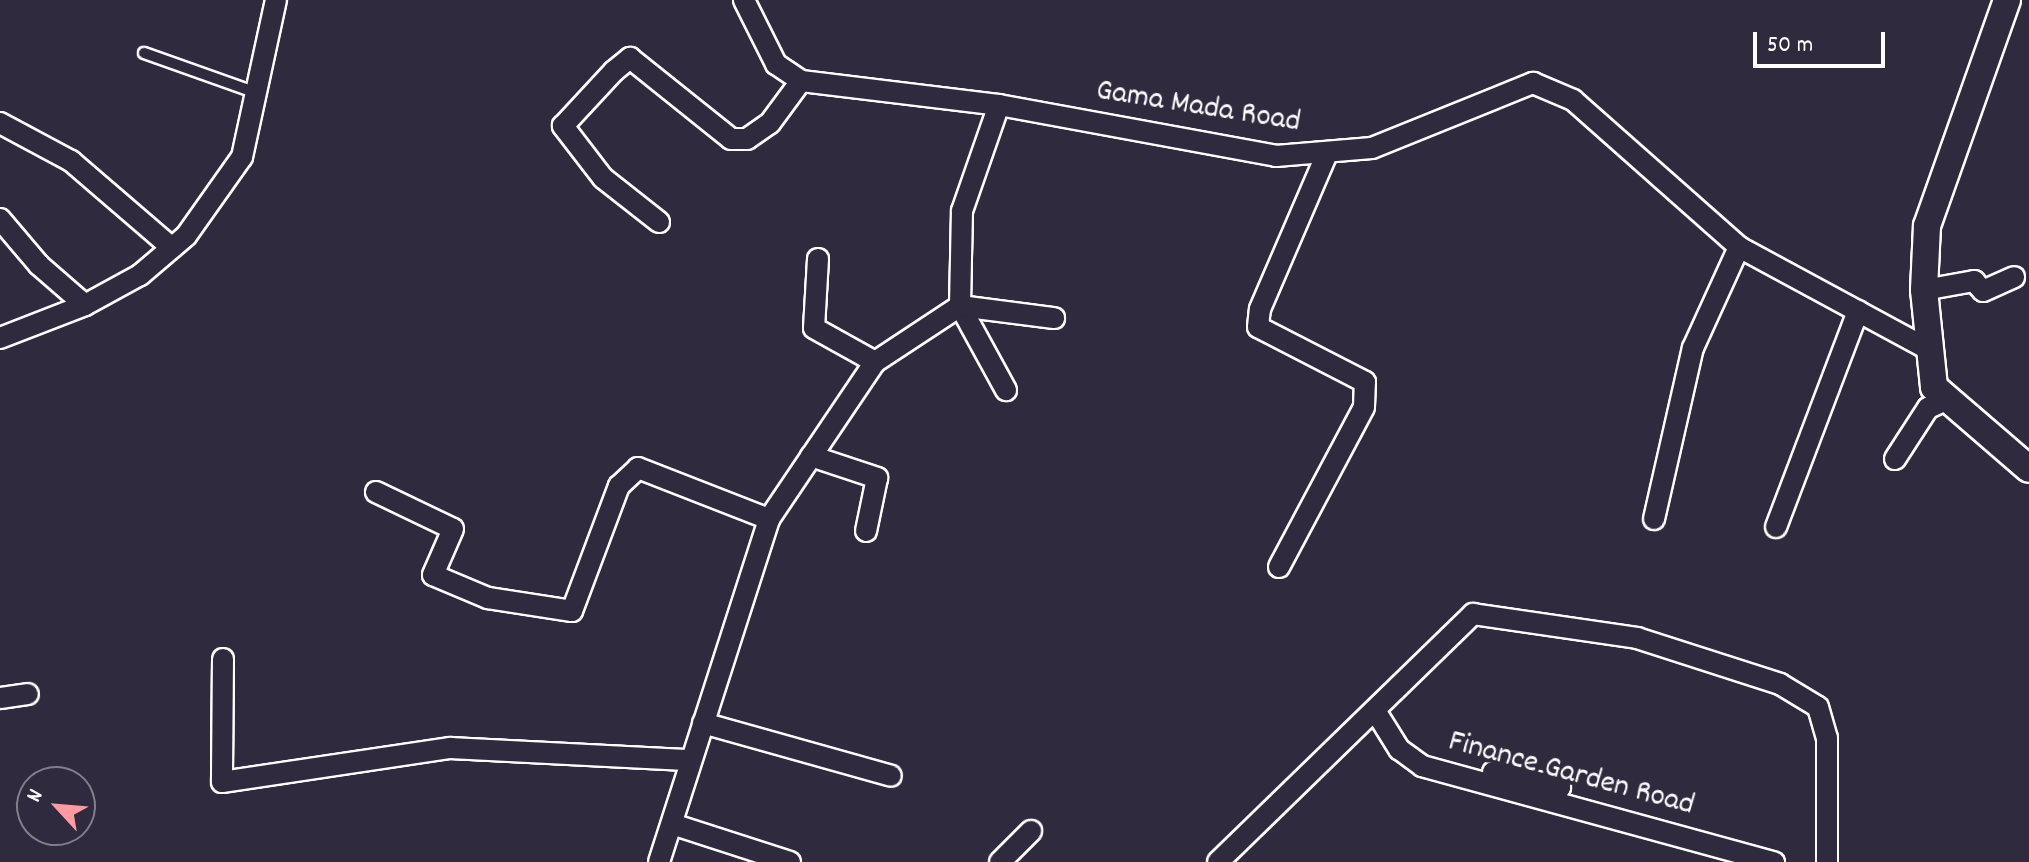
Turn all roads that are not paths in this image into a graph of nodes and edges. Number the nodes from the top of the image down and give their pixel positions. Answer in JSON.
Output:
{"nodes":[{"id":1,"x":276,"y":0,"type":"edge"},
{"id":2,"x":744,"y":0,"type":"edge"},
{"id":3,"x":2007,"y":0,"type":"edge"},
{"id":4,"x":144,"y":53,"type":"dead end"},
{"id":5,"x":801,"y":81,"type":"junction"},
{"id":6,"x":259,"y":93,"type":"junction"},
{"id":7,"x":999,"y":105,"type":"junction"},
{"id":8,"x":0,"y":123,"type":"edge"},
{"id":9,"x":1326,"y":156,"type":"junction"},
{"id":10,"x":0,"y":219,"type":"edge"},
{"id":11,"x":659,"y":222,"type":"dead end"},
{"id":12,"x":1739,"y":247,"type":"junction"},
{"id":13,"x":172,"y":248,"type":"junction"},
{"id":14,"x":818,"y":259,"type":"dead end"},
{"id":15,"x":2014,"y":277,"type":"dead end"},
{"id":16,"x":1924,"y":290,"type":"junction"},
{"id":17,"x":85,"y":305,"type":"junction"},
{"id":18,"x":960,"y":306,"type":"junction"},
{"id":19,"x":1858,"y":311,"type":"junction"},
{"id":20,"x":1054,"y":318,"type":"dead end"},
{"id":21,"x":0,"y":338,"type":"edge"},
{"id":22,"x":1928,"y":349,"type":"junction"},
{"id":23,"x":875,"y":362,"type":"junction"},
{"id":24,"x":1006,"y":390,"type":"dead end"},
{"id":25,"x":1944,"y":401,"type":"junction"},
{"id":26,"x":811,"y":456,"type":"junction"},
{"id":27,"x":1895,"y":459,"type":"dead end"},
{"id":28,"x":2029,"y":469,"type":"edge"},
{"id":29,"x":376,"y":492,"type":"dead end"},
{"id":30,"x":769,"y":519,"type":"junction"},
{"id":31,"x":1654,"y":519,"type":"dead end"},
{"id":32,"x":1776,"y":527,"type":"dead end"},
{"id":33,"x":866,"y":531,"type":"dead end"},
{"id":34,"x":1279,"y":567,"type":"dead end"},
{"id":35,"x":223,"y":659,"type":"dead end"},
{"id":36,"x":28,"y":694,"type":"dead end"},
{"id":37,"x":0,"y":698,"type":"edge"},
{"id":38,"x":1376,"y":712,"type":"junction"},
{"id":39,"x":703,"y":723,"type":"junction"},
{"id":40,"x":691,"y":760,"type":"junction"},
{"id":41,"x":1493,"y":772,"type":"dead end"},
{"id":42,"x":891,"y":776,"type":"dead end"},
{"id":43,"x":1553,"y":801,"type":"junction"},
{"id":44,"x":672,"y":824,"type":"junction"},
{"id":45,"x":1031,"y":831,"type":"dead end"},
{"id":46,"x":659,"y":862,"type":"edge"},
{"id":47,"x":790,"y":862,"type":"edge"},
{"id":48,"x":1000,"y":862,"type":"edge"},
{"id":49,"x":1218,"y":862,"type":"edge"},
{"id":50,"x":1774,"y":862,"type":"edge"},
{"id":51,"x":1827,"y":862,"type":"edge"}],
"edges":[{"from":1,"to":6,"type":"street"},
{"from":2,"to":5,"type":"street"},
{"from":3,"to":16,"type":"street"},
{"from":4,"to":6,"type":"lane"},
{"from":5,"to":7,"type":"street","name":"Gama Mada Road"},
{"from":5,"to":11,"type":"street"},
{"from":6,"to":13,"type":"street"},
{"from":7,"to":9,"type":"street","name":"Gama Mada Road"},
{"from":7,"to":18,"type":"street"},
{"from":8,"to":13,"type":"street"},
{"from":9,"to":12,"type":"street","name":"Gama Mada Road"},
{"from":9,"to":34,"type":"street"},
{"from":10,"to":17,"type":"street"},
{"from":12,"to":19,"type":"street","name":"Gama Mada Road"},
{"from":12,"to":31,"type":"street"},
{"from":13,"to":17,"type":"street"},
{"from":14,"to":23,"type":"street"},
{"from":15,"to":16,"type":"street"},
{"from":16,"to":22,"type":"street"},
{"from":17,"to":21,"type":"street"},
{"from":18,"to":20,"type":"street"},
{"from":18,"to":23,"type":"street"},
{"from":18,"to":24,"type":"street"},
{"from":19,"to":22,"type":"street","name":"Gama Mada Road"},
{"from":19,"to":32,"type":"street"},
{"from":22,"to":25,"type":"street"},
{"from":23,"to":26,"type":"street"},
{"from":25,"to":27,"type":"street"},
{"from":25,"to":28,"type":"street"},
{"from":26,"to":30,"type":"street"},
{"from":26,"to":33,"type":"street"},
{"from":29,"to":30,"type":"street"},
{"from":30,"to":39,"type":"street"},
{"from":35,"to":40,"type":"street"},
{"from":36,"to":37,"type":"street"},
{"from":38,"to":43,"type":"street","name":"Finance Garden Road"},
{"from":38,"to":49,"type":"street"},
{"from":38,"to":51,"type":"street"},
{"from":39,"to":40,"type":"street"},
{"from":39,"to":42,"type":"street"},
{"from":40,"to":44,"type":"street"},
{"from":41,"to":43,"type":"street"},
{"from":43,"to":50,"type":"street","name":"Finance Garden Road"},
{"from":44,"to":46,"type":"street"},
{"from":44,"to":47,"type":"street"},
{"from":45,"to":48,"type":"street"}]}
